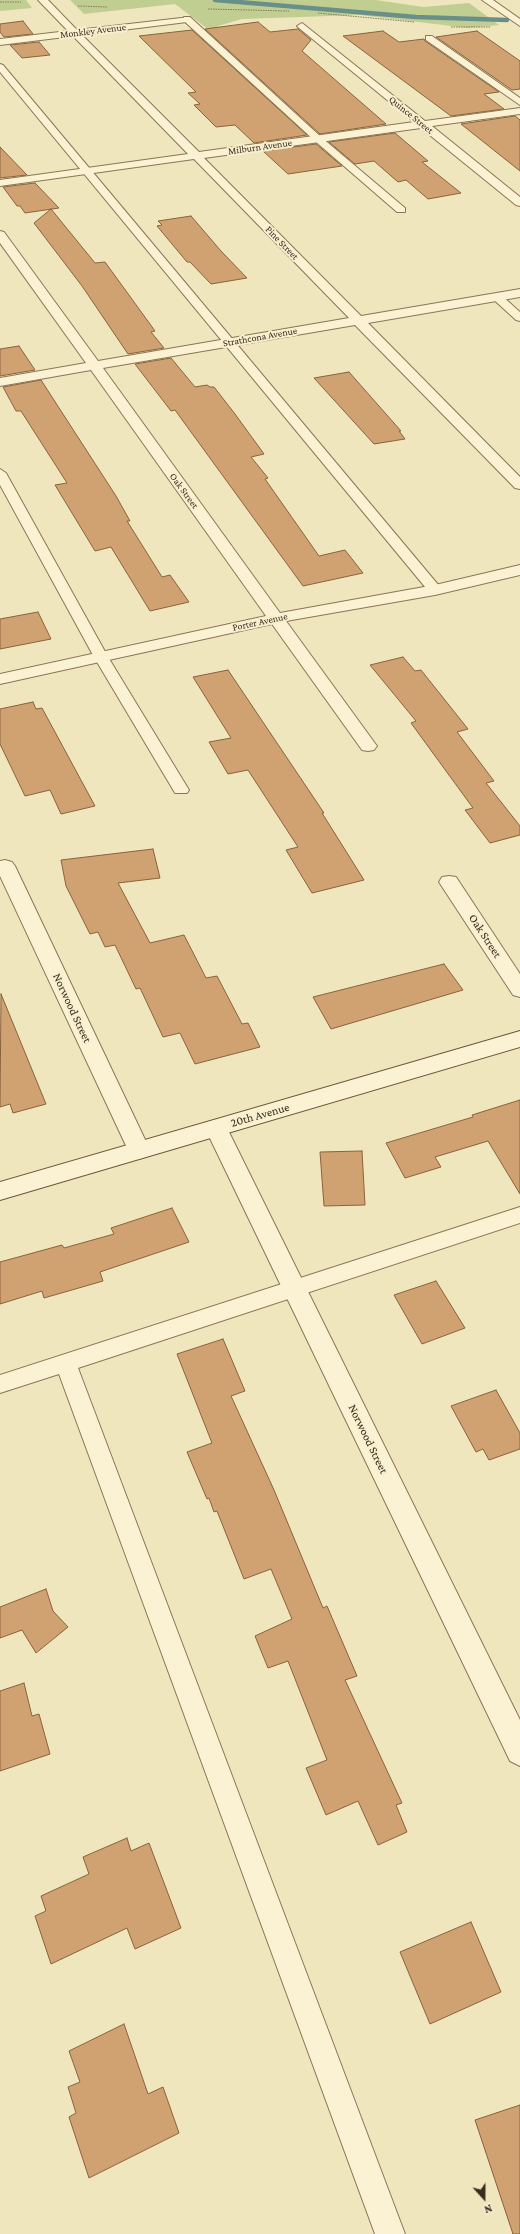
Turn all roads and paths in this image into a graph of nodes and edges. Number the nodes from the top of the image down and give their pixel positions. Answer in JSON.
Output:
{"nodes":[{"id":1,"x":487,"y":0,"type":"edge"},
{"id":2,"x":0,"y":2,"type":"edge"},
{"id":3,"x":45,"y":2,"type":"edge"},
{"id":4,"x":111,"y":7,"type":"dead end"},
{"id":5,"x":203,"y":9,"type":"dead end"},
{"id":6,"x":293,"y":11,"type":"dead end"},
{"id":7,"x":315,"y":13,"type":"dead end"},
{"id":8,"x":508,"y":14,"type":"junction"},
{"id":9,"x":187,"y":19,"type":"joint"},
{"id":10,"x":416,"y":23,"type":"dead end"},
{"id":11,"x":520,"y":23,"type":"edge"},
{"id":12,"x":302,"y":26,"type":"dead end"},
{"id":13,"x":445,"y":26,"type":"dead end"},
{"id":14,"x":76,"y":33,"type":"junction"},
{"id":15,"x":430,"y":38,"type":"dead end"},
{"id":16,"x":0,"y":42,"type":"edge"},
{"id":17,"x":0,"y":68,"type":"edge"},
{"id":18,"x":520,"y":102,"type":"edge"},
{"id":19,"x":520,"y":111,"type":"edge"},
{"id":20,"x":422,"y":124,"type":"junction"},
{"id":21,"x":318,"y":139,"type":"junction"},
{"id":22,"x":196,"y":156,"type":"junction"},
{"id":23,"x":86,"y":172,"type":"junction"},
{"id":24,"x":0,"y":183,"type":"edge"},
{"id":25,"x":520,"y":203,"type":"edge"},
{"id":26,"x":401,"y":210,"type":"dead end"},
{"id":27,"x":0,"y":235,"type":"edge"},
{"id":28,"x":520,"y":294,"type":"edge"},
{"id":29,"x":497,"y":297,"type":"junction"},
{"id":30,"x":520,"y":318,"type":"edge"},
{"id":31,"x":358,"y":321,"type":"junction"},
{"id":32,"x":228,"y":342,"type":"junction"},
{"id":33,"x":93,"y":365,"type":"junction"},
{"id":34,"x":0,"y":382,"type":"edge"},
{"id":35,"x":0,"y":473,"type":"edge"},
{"id":36,"x":520,"y":485,"type":"edge"},
{"id":37,"x":520,"y":570,"type":"edge"},
{"id":38,"x":435,"y":590,"type":"junction"},
{"id":39,"x":277,"y":618,"type":"junction"},
{"id":40,"x":101,"y":657,"type":"junction"},
{"id":41,"x":0,"y":679,"type":"edge"},
{"id":42,"x":368,"y":746,"type":"dead end"},
{"id":43,"x":181,"y":790,"type":"dead end"},
{"id":44,"x":5,"y":866,"type":"dead end"},
{"id":45,"x":449,"y":882,"type":"dead end"},
{"id":46,"x":520,"y":990,"type":"edge"},
{"id":47,"x":520,"y":1039,"type":"edge"},
{"id":48,"x":216,"y":1128,"type":"junction"},
{"id":49,"x":139,"y":1150,"type":"junction"},
{"id":50,"x":0,"y":1191,"type":"edge"},
{"id":51,"x":520,"y":1215,"type":"edge"},
{"id":52,"x":295,"y":1287,"type":"junction"},
{"id":53,"x":66,"y":1363,"type":"junction"},
{"id":54,"x":0,"y":1384,"type":"edge"},
{"id":55,"x":520,"y":1750,"type":"edge"},
{"id":56,"x":390,"y":2234,"type":"edge"}],
"edges":[{"from":1,"to":8,"type":"street"},
{"from":2,"to":3,"type":"path"},
{"from":3,"to":4,"type":"path"},
{"from":3,"to":14,"type":"street","name":"Pine Street"},
{"from":5,"to":6,"type":"path"},
{"from":7,"to":10,"type":"path"},
{"from":8,"to":11,"type":"street"},
{"from":8,"to":13,"type":"path"},
{"from":9,"to":14,"type":"street","name":"Monkley Avenue"},
{"from":9,"to":21,"type":"lane"},
{"from":12,"to":20,"type":"street","name":"Quince Street"},
{"from":14,"to":16,"type":"street","name":"Monkley Avenue"},
{"from":14,"to":22,"type":"street","name":"Pine Street"},
{"from":15,"to":18,"type":"lane"},
{"from":17,"to":23,"type":"lane"},
{"from":19,"to":20,"type":"street","name":"Milburn Avenue"},
{"from":20,"to":21,"type":"street","name":"Milburn Avenue"},
{"from":20,"to":25,"type":"street","name":"Quince Street"},
{"from":21,"to":22,"type":"street","name":"Milburn Avenue"},
{"from":21,"to":26,"type":"lane"},
{"from":22,"to":23,"type":"street","name":"Milburn Avenue"},
{"from":22,"to":31,"type":"street","name":"Pine Street"},
{"from":23,"to":24,"type":"street","name":"Milburn Avenue"},
{"from":23,"to":32,"type":"lane"},
{"from":27,"to":33,"type":"street","name":"Oak Street"},
{"from":28,"to":29,"type":"street","name":"Strathcona Avenue"},
{"from":29,"to":30,"type":"lane"},
{"from":29,"to":31,"type":"street","name":"Strathcona Avenue"},
{"from":31,"to":32,"type":"street","name":"Strathcona Avenue"},
{"from":31,"to":36,"type":"street","name":"Pine Street"},
{"from":32,"to":33,"type":"street","name":"Strathcona Avenue"},
{"from":32,"to":38,"type":"lane"},
{"from":33,"to":34,"type":"street","name":"Strathcona Avenue"},
{"from":33,"to":39,"type":"street","name":"Oak Street"},
{"from":35,"to":40,"type":"lane"},
{"from":37,"to":38,"type":"street","name":"Porter Avenue"},
{"from":38,"to":39,"type":"street","name":"Porter Avenue"},
{"from":39,"to":40,"type":"street","name":"Porter Avenue"},
{"from":39,"to":42,"type":"street","name":"Oak Street"},
{"from":40,"to":41,"type":"street","name":"Porter Avenue"},
{"from":40,"to":43,"type":"lane"},
{"from":44,"to":49,"type":"street","name":"Norwood Street"},
{"from":45,"to":46,"type":"street","name":"Oak Street"},
{"from":47,"to":48,"type":"street","name":"20th Avenue"},
{"from":48,"to":49,"type":"street","name":"20th Avenue"},
{"from":48,"to":52,"type":"street","name":"Norwood Street"},
{"from":49,"to":50,"type":"street","name":"20th Avenue"},
{"from":51,"to":52,"type":"lane"},
{"from":52,"to":53,"type":"lane"},
{"from":52,"to":55,"type":"street","name":"Norwood Street"},
{"from":53,"to":54,"type":"lane"},
{"from":53,"to":56,"type":"lane"}]}
